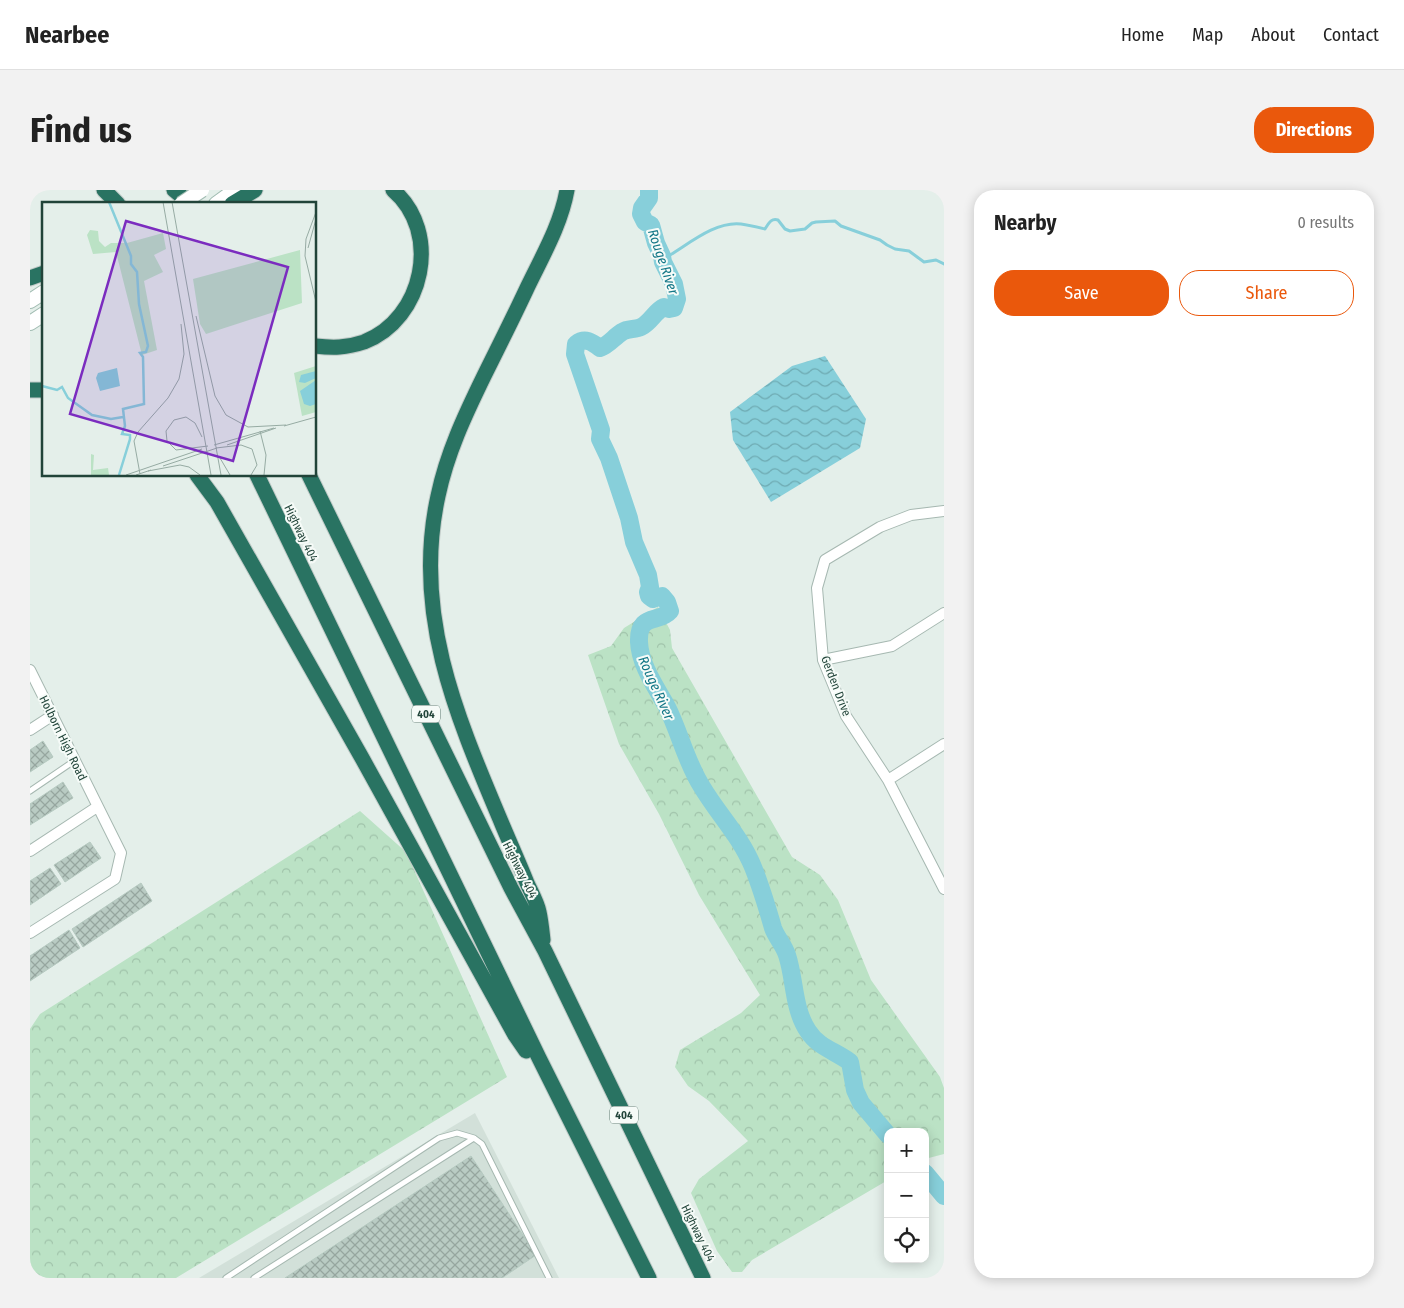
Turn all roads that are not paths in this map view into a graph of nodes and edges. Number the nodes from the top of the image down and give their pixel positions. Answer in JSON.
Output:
{"nodes":[{"id":1,"x":104,"y":190,"type":"edge"},
{"id":2,"x":116,"y":190,"type":"edge"},
{"id":3,"x":173,"y":190,"type":"edge"},
{"id":4,"x":202,"y":190,"type":"edge"},
{"id":5,"x":255,"y":190,"type":"edge"},
{"id":6,"x":393,"y":190,"type":"edge"},
{"id":7,"x":566,"y":190,"type":"edge"},
{"id":8,"x":236,"y":197,"type":"edge"},
{"id":9,"x":116,"y":202,"type":"edge"},
{"id":10,"x":121,"y":202,"type":"edge"},
{"id":11,"x":179,"y":202,"type":"edge"},
{"id":12,"x":183,"y":202,"type":"edge"},
{"id":13,"x":188,"y":202,"type":"edge"},
{"id":14,"x":222,"y":202,"type":"edge"},
{"id":15,"x":42,"y":274,"type":"edge"},
{"id":16,"x":30,"y":278,"type":"edge"},
{"id":17,"x":42,"y":293,"type":"edge"},
{"id":18,"x":30,"y":301,"type":"edge"},
{"id":19,"x":42,"y":315,"type":"edge"},
{"id":20,"x":30,"y":323,"type":"edge"},
{"id":21,"x":316,"y":346,"type":"edge"},
{"id":22,"x":198,"y":476,"type":"edge"},
{"id":23,"x":256,"y":476,"type":"edge"},
{"id":24,"x":309,"y":476,"type":"edge"},
{"id":25,"x":944,"y":511,"type":"edge"},
{"id":26,"x":944,"y":613,"type":"edge"},
{"id":27,"x":824,"y":660,"type":"junction"},
{"id":28,"x":30,"y":672,"type":"edge"},
{"id":29,"x":53,"y":715,"type":"junction"},
{"id":30,"x":30,"y":730,"type":"edge"},
{"id":31,"x":944,"y":744,"type":"edge"},
{"id":32,"x":74,"y":761,"type":"junction"},
{"id":33,"x":888,"y":780,"type":"junction"},
{"id":34,"x":30,"y":791,"type":"edge"},
{"id":35,"x":97,"y":807,"type":"junction"},
{"id":36,"x":30,"y":851,"type":"edge"},
{"id":37,"x":944,"y":889,"type":"edge"},
{"id":38,"x":30,"y":934,"type":"edge"},
{"id":39,"x":545,"y":951,"type":"junction"},
{"id":40,"x":539,"y":1058,"type":"junction"},
{"id":41,"x":474,"y":1138,"type":"junction"},
{"id":42,"x":226,"y":1278,"type":"edge"},
{"id":43,"x":254,"y":1278,"type":"edge"},
{"id":44,"x":549,"y":1278,"type":"edge"},
{"id":45,"x":649,"y":1278,"type":"edge"},
{"id":46,"x":703,"y":1278,"type":"edge"}],
"edges":[{"from":1,"to":9,"type":"highway"},
{"from":2,"to":10,"type":"highway"},
{"from":3,"to":11,"type":"highway"},
{"from":3,"to":13,"type":"highway"},
{"from":4,"to":12,"type":"main road","bridge":true},
{"from":5,"to":8,"type":"highway"},
{"from":6,"to":21,"type":"highway"},
{"from":7,"to":39,"type":"highway"},
{"from":8,"to":14,"type":"main road"},
{"from":15,"to":16,"type":"highway"},
{"from":17,"to":18,"type":"main road"},
{"from":19,"to":20,"type":"main road"},
{"from":22,"to":40,"type":"highway"},
{"from":23,"to":40,"type":"highway","name":"Highway 404"},
{"from":24,"to":39,"type":"highway","name":"Highway 404","number":"404"},
{"from":25,"to":27,"type":"street","name":"Gerden Drive"},
{"from":26,"to":27,"type":"street"},
{"from":27,"to":33,"type":"street","name":"Gerden Drive"},
{"from":28,"to":29,"type":"street","name":"Holborn High Road"},
{"from":29,"to":30,"type":"street"},
{"from":29,"to":32,"type":"street","name":"Holborn High Road"},
{"from":31,"to":33,"type":"street"},
{"from":32,"to":34,"type":"lane"},
{"from":32,"to":35,"type":"street","name":"Holborn High Road"},
{"from":33,"to":37,"type":"street","name":"Gerden Drive"},
{"from":35,"to":36,"type":"street"},
{"from":35,"to":38,"type":"street","name":"Holborn High Road"},
{"from":39,"to":46,"type":"highway","name":"Highway 404","number":"404"},
{"from":40,"to":45,"type":"highway","name":"Highway 404"},
{"from":41,"to":42,"type":"lane"},
{"from":41,"to":43,"type":"lane"},
{"from":41,"to":44,"type":"lane"}]}
